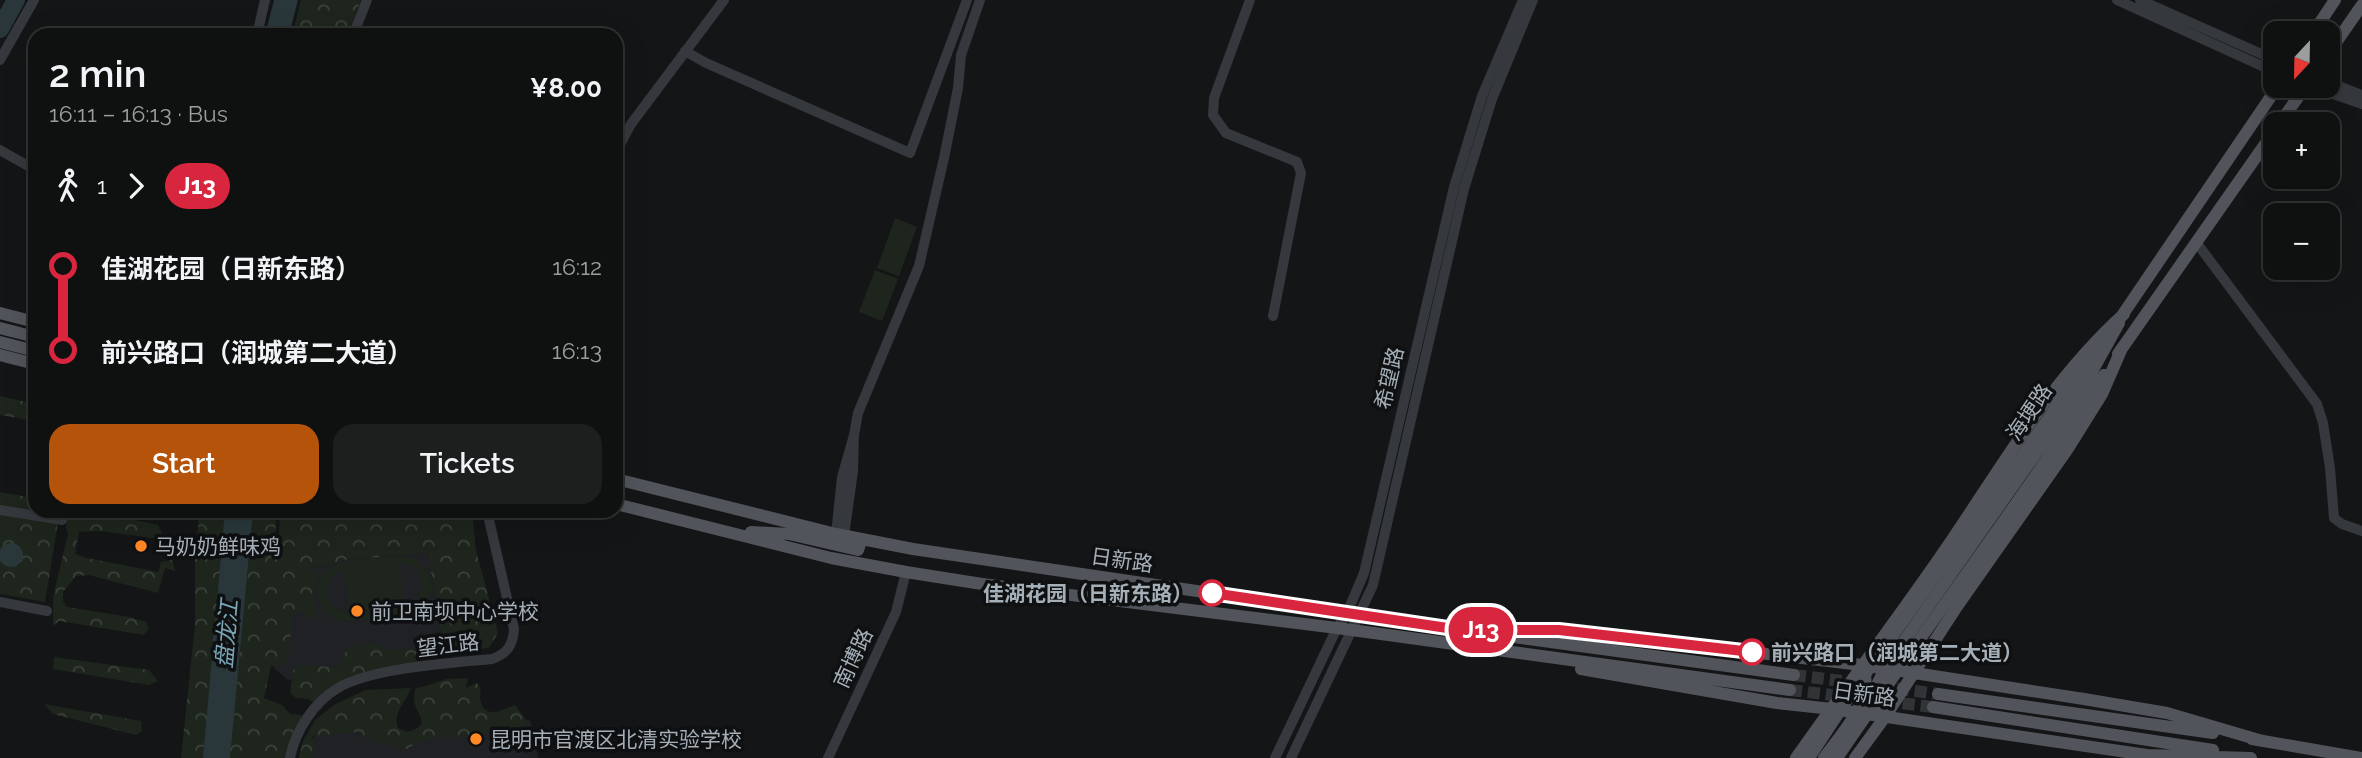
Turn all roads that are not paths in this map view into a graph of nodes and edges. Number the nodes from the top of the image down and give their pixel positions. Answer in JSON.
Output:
{"nodes":[{"id":1,"x":34,"y":0,"type":"edge"},
{"id":2,"x":265,"y":0,"type":"edge"},
{"id":3,"x":367,"y":0,"type":"edge"},
{"id":4,"x":724,"y":0,"type":"edge"},
{"id":5,"x":967,"y":0,"type":"edge"},
{"id":6,"x":980,"y":0,"type":"edge"},
{"id":7,"x":1251,"y":0,"type":"edge"},
{"id":8,"x":1523,"y":0,"type":"edge"},
{"id":9,"x":1533,"y":0,"type":"edge"},
{"id":10,"x":2117,"y":0,"type":"edge"},
{"id":11,"x":2140,"y":0,"type":"edge"},
{"id":12,"x":2335,"y":0,"type":"edge"},
{"id":13,"x":2362,"y":5,"type":"edge"},
{"id":14,"x":2321,"y":21,"type":"edge"},
{"id":15,"x":259,"y":28,"type":"edge"},
{"id":16,"x":356,"y":28,"type":"edge"},
{"id":17,"x":2340,"y":37,"type":"edge"},
{"id":18,"x":685,"y":51,"type":"junction"},
{"id":19,"x":2263,"y":55,"type":"edge"},
{"id":20,"x":0,"y":60,"type":"edge"},
{"id":21,"x":2263,"y":67,"type":"edge"},
{"id":22,"x":2340,"y":86,"type":"edge"},
{"id":23,"x":2362,"y":94,"type":"edge"},
{"id":24,"x":2340,"y":97,"type":"edge"},
{"id":25,"x":2270,"y":98,"type":"edge"},
{"id":26,"x":2299,"y":98,"type":"edge"},
{"id":27,"x":2362,"y":104,"type":"edge"},
{"id":28,"x":2288,"y":112,"type":"edge"},
{"id":29,"x":623,"y":139,"type":"edge"},
{"id":30,"x":2263,"y":147,"type":"edge"},
{"id":31,"x":0,"y":150,"type":"edge"},
{"id":32,"x":28,"y":166,"type":"edge"},
{"id":33,"x":2196,"y":242,"type":"junction"},
{"id":34,"x":0,"y":313,"type":"edge"},
{"id":35,"x":2124,"y":314,"type":"junction"},
{"id":36,"x":1273,"y":316,"type":"dead end"},
{"id":37,"x":28,"y":320,"type":"edge"},
{"id":38,"x":0,"y":328,"type":"edge"},
{"id":39,"x":28,"y":335,"type":"edge"},
{"id":40,"x":0,"y":342,"type":"edge"},
{"id":41,"x":2122,"y":348,"type":"junction"},
{"id":42,"x":28,"y":349,"type":"edge"},
{"id":43,"x":0,"y":355,"type":"edge"},
{"id":44,"x":28,"y":362,"type":"edge"},
{"id":45,"x":623,"y":480,"type":"edge"},
{"id":46,"x":623,"y":506,"type":"edge"},
{"id":47,"x":0,"y":510,"type":"edge"},
{"id":48,"x":28,"y":515,"type":"edge"},
{"id":49,"x":50,"y":518,"type":"edge"},
{"id":50,"x":488,"y":518,"type":"edge"},
{"id":51,"x":62,"y":520,"type":"dead end"},
{"id":52,"x":719,"y":531,"type":"junction"},
{"id":53,"x":2362,"y":531,"type":"edge"},
{"id":54,"x":844,"y":536,"type":"junction"},
{"id":55,"x":906,"y":572,"type":"junction"},
{"id":56,"x":0,"y":602,"type":"edge"},
{"id":57,"x":47,"y":611,"type":"dead end"},
{"id":58,"x":1354,"y":614,"type":"junction"},
{"id":59,"x":1337,"y":628,"type":"junction"},
{"id":60,"x":1353,"y":630,"type":"junction"},
{"id":61,"x":1461,"y":630,"type":"junction"},
{"id":62,"x":1474,"y":647,"type":"junction"},
{"id":63,"x":1862,"y":664,"type":"junction"},
{"id":64,"x":1885,"y":668,"type":"junction"},
{"id":65,"x":1913,"y":673,"type":"junction"},
{"id":66,"x":1794,"y":674,"type":"tunnel mouth"},
{"id":67,"x":1790,"y":690,"type":"tunnel mouth"},
{"id":68,"x":1938,"y":694,"type":"tunnel mouth"},
{"id":69,"x":1933,"y":707,"type":"tunnel mouth"},
{"id":70,"x":1832,"y":709,"type":"junction"},
{"id":71,"x":1856,"y":712,"type":"junction"},
{"id":72,"x":1885,"y":717,"type":"junction"},
{"id":73,"x":2259,"y":740,"type":"junction"},
{"id":74,"x":290,"y":758,"type":"edge"},
{"id":75,"x":828,"y":758,"type":"edge"},
{"id":76,"x":1275,"y":758,"type":"edge"},
{"id":77,"x":1291,"y":758,"type":"edge"},
{"id":78,"x":1796,"y":758,"type":"edge"},
{"id":79,"x":1809,"y":758,"type":"edge"},
{"id":80,"x":1824,"y":758,"type":"edge"},
{"id":81,"x":1837,"y":758,"type":"edge"},
{"id":82,"x":1855,"y":758,"type":"edge"},
{"id":83,"x":2252,"y":758,"type":"edge"},
{"id":84,"x":2264,"y":758,"type":"edge"},
{"id":85,"x":2362,"y":758,"type":"edge"}],
"edges":[{"from":1,"to":20,"type":"street"},
{"from":2,"to":15,"type":"street"},
{"from":3,"to":16,"type":"street"},
{"from":4,"to":18,"type":"street"},
{"from":5,"to":18,"type":"street"},
{"from":6,"to":54,"type":"street"},
{"from":7,"to":36,"type":"street"},
{"from":8,"to":58,"type":"street","name":"希望路"},
{"from":9,"to":58,"type":"street","name":"希望路"},
{"from":10,"to":21,"type":"street"},
{"from":11,"to":19,"type":"street"},
{"from":12,"to":14,"type":"main road"},
{"from":13,"to":17,"type":"main road"},
{"from":18,"to":29,"type":"street"},
{"from":22,"to":23,"type":"street"},
{"from":24,"to":27,"type":"street"},
{"from":25,"to":35,"type":"main road","name":"海埂路"},
{"from":26,"to":28,"type":"main road"},
{"from":30,"to":33,"type":"main road","name":"海埂路"},
{"from":31,"to":32,"type":"street"},
{"from":33,"to":41,"type":"main road","name":"海埂路"},
{"from":33,"to":53,"type":"street"},
{"from":34,"to":37,"type":"main road"},
{"from":35,"to":63,"type":"main road"},
{"from":35,"to":64,"type":"main road"},
{"from":35,"to":79,"type":"main road","name":"海埂路","bridge":true},
{"from":38,"to":39,"type":"main road"},
{"from":40,"to":42,"type":"main road"},
{"from":41,"to":65,"type":"main road"},
{"from":41,"to":81,"type":"main road","name":"海埂路","bridge":true},
{"from":43,"to":44,"type":"main road"},
{"from":45,"to":54,"type":"main road","name":"日新路"},
{"from":46,"to":52,"type":"main road","name":"日新路"},
{"from":47,"to":48,"type":"street"},
{"from":49,"to":51,"type":"street"},
{"from":50,"to":74,"type":"street","name":"望江路"},
{"from":52,"to":54,"type":"main road"},
{"from":52,"to":55,"type":"main road","name":"日新路"},
{"from":54,"to":58,"type":"main road","name":"日新路"},
{"from":55,"to":59,"type":"main road","name":"日新路"},
{"from":55,"to":75,"type":"street","name":"南博路"},
{"from":56,"to":57,"type":"street"},
{"from":58,"to":59,"type":"street","name":"希望路"},
{"from":58,"to":60,"type":"street","name":"希望路"},
{"from":58,"to":61,"type":"main road","name":"日新路"},
{"from":59,"to":60,"type":"main road","name":"日新路"},
{"from":59,"to":76,"type":"street","name":"希望路"},
{"from":60,"to":62,"type":"main road","name":"日新路"},
{"from":60,"to":77,"type":"street","name":"希望路"},
{"from":61,"to":63,"type":"main road"},
{"from":61,"to":66,"type":"main road","name":"日新路"},
{"from":62,"to":67,"type":"main road","name":"日新路"},
{"from":62,"to":70,"type":"main road","name":"日新路"},
{"from":63,"to":64,"type":"main road"},
{"from":63,"to":70,"type":"main road"},
{"from":63,"to":71,"type":"main road"},
{"from":64,"to":65,"type":"main road"},
{"from":64,"to":72,"type":"main road"},
{"from":65,"to":72,"type":"main road"},
{"from":65,"to":73,"type":"main road"},
{"from":68,"to":73,"type":"main road"},
{"from":69,"to":84,"type":"main road"},
{"from":70,"to":71,"type":"main road","name":"日新路"},
{"from":70,"to":78,"type":"main road"},
{"from":71,"to":72,"type":"main road","name":"日新路"},
{"from":71,"to":80,"type":"main road"},
{"from":72,"to":82,"type":"main road"},
{"from":72,"to":83,"type":"main road","name":"日新路"},
{"from":73,"to":85,"type":"main road"}]}
